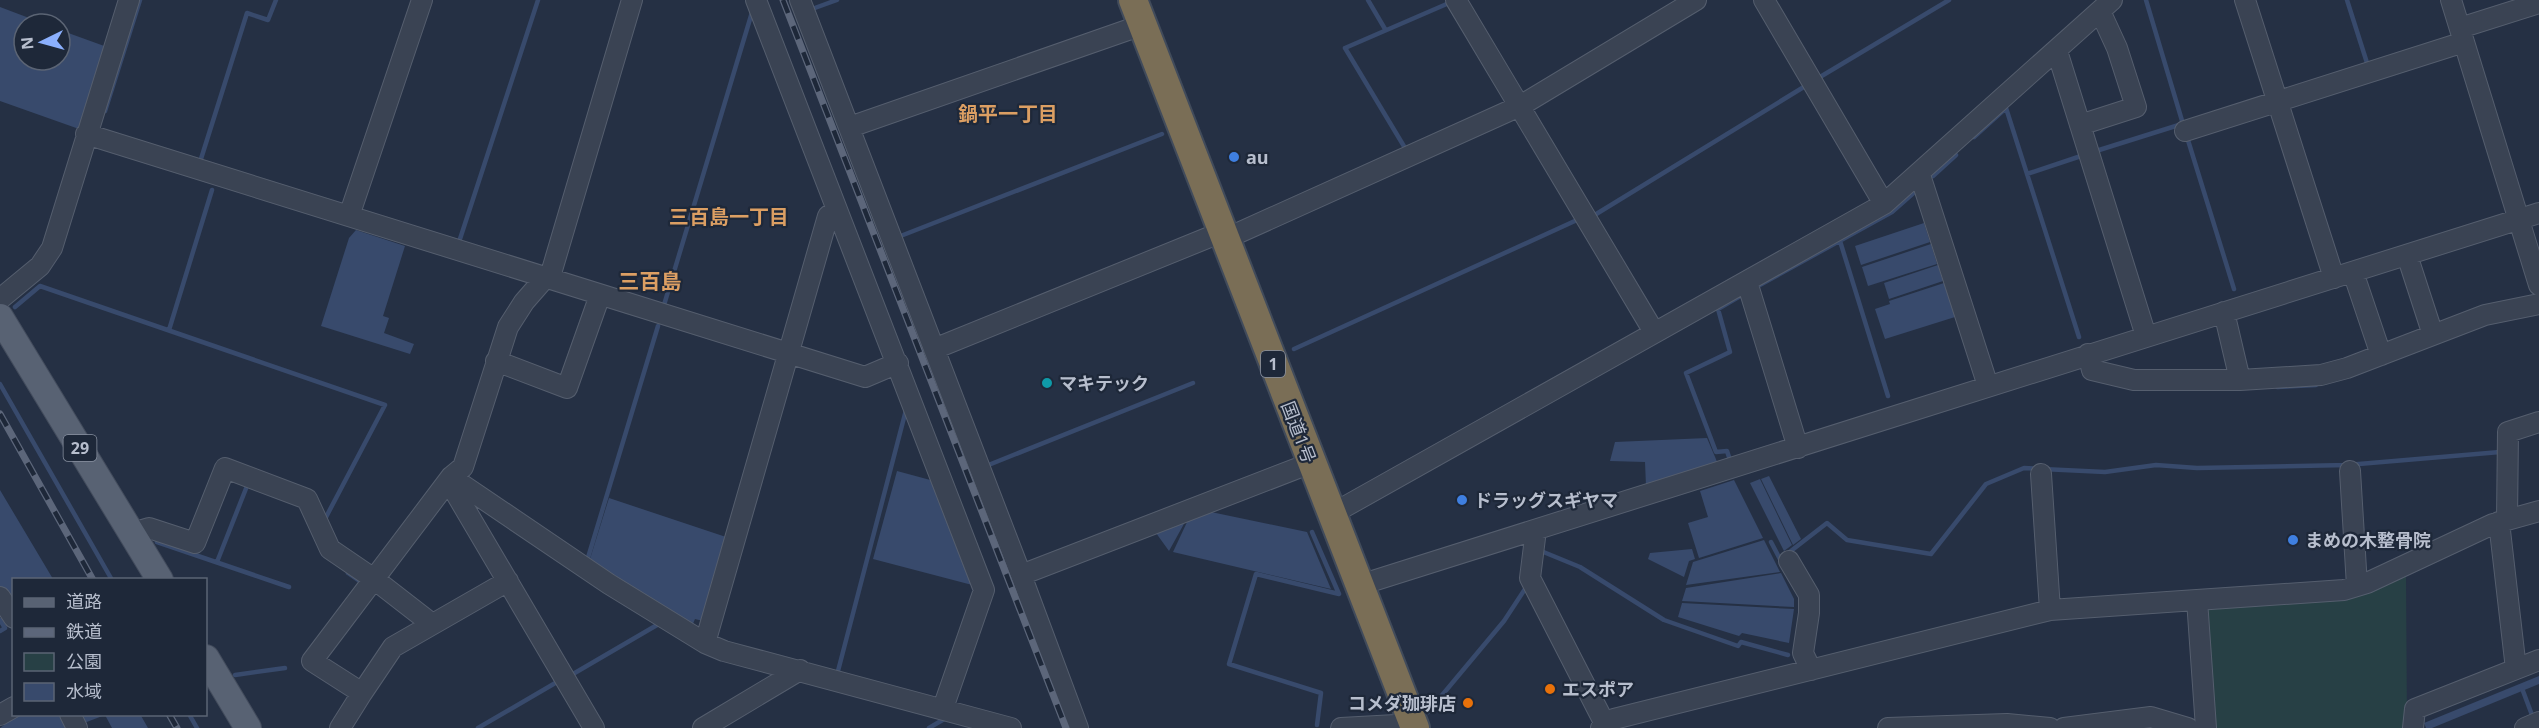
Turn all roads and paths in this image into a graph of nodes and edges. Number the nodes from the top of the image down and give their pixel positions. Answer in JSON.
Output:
{"nodes":[{"id":1,"x":129,"y":0,"type":"edge"},
{"id":2,"x":422,"y":0,"type":"edge"},
{"id":3,"x":632,"y":0,"type":"edge"},
{"id":4,"x":756,"y":0,"type":"edge"},
{"id":5,"x":800,"y":0,"type":"edge"},
{"id":6,"x":1456,"y":0,"type":"edge"},
{"id":7,"x":1696,"y":0,"type":"edge"},
{"id":8,"x":1764,"y":0,"type":"edge"},
{"id":9,"x":2245,"y":0,"type":"edge"},
{"id":10,"x":2451,"y":0,"type":"edge"},
{"id":11,"x":2539,"y":3,"type":"edge"},
{"id":12,"x":2106,"y":5,"type":"edge"},
{"id":13,"x":1138,"y":12,"type":"edge"},
{"id":14,"x":2462,"y":35,"type":"junction"},
{"id":15,"x":2057,"y":51,"type":"junction"},
{"id":16,"x":2278,"y":102,"type":"junction"},
{"id":17,"x":1520,"y":106,"type":"junction"},
{"id":18,"x":2080,"y":126,"type":"junction"},
{"id":19,"x":850,"y":127,"type":"junction"},
{"id":20,"x":2185,"y":131,"type":"dead end"},
{"id":21,"x":86,"y":134,"type":"junction"},
{"id":22,"x":1920,"y":175,"type":"junction"},
{"id":23,"x":1884,"y":204,"type":"junction"},
{"id":24,"x":837,"y":210,"type":"junction"},
{"id":25,"x":2539,"y":213,"type":"edge"},
{"id":26,"x":349,"y":216,"type":"junction"},
{"id":27,"x":2519,"y":219,"type":"junction"},
{"id":28,"x":1223,"y":235,"type":"junction"},
{"id":29,"x":2407,"y":255,"type":"junction"},
{"id":30,"x":2354,"y":272,"type":"junction"},
{"id":31,"x":546,"y":278,"type":"junction"},
{"id":32,"x":2334,"y":278,"type":"junction"},
{"id":33,"x":1747,"y":282,"type":"junction"},
{"id":34,"x":2539,"y":285,"type":"edge"},
{"id":35,"x":600,"y":295,"type":"junction"},
{"id":36,"x":0,"y":299,"type":"edge"},
{"id":37,"x":2539,"y":304,"type":"edge"},
{"id":38,"x":2224,"y":312,"type":"junction"},
{"id":39,"x":0,"y":316,"type":"edge"},
{"id":40,"x":1654,"y":332,"type":"junction"},
{"id":41,"x":2433,"y":335,"type":"junction"},
{"id":42,"x":2146,"y":336,"type":"junction"},
{"id":43,"x":934,"y":349,"type":"junction"},
{"id":44,"x":788,"y":353,"type":"junction"},
{"id":45,"x":2088,"y":354,"type":"junction"},
{"id":46,"x":2381,"y":355,"type":"junction"},
{"id":47,"x":496,"y":361,"type":"junction"},
{"id":48,"x":898,"y":363,"type":"junction"},
{"id":49,"x":2240,"y":381,"type":"junction"},
{"id":50,"x":1988,"y":386,"type":"junction"},
{"id":51,"x":2539,"y":422,"type":"edge"},
{"id":52,"x":1798,"y":448,"type":"junction"},
{"id":53,"x":1311,"y":463,"type":"junction"},
{"id":54,"x":2350,"y":471,"type":"dead end"},
{"id":55,"x":2041,"y":474,"type":"dead end"},
{"id":56,"x":451,"y":477,"type":"junction"},
{"id":57,"x":2539,"y":511,"type":"edge"},
{"id":58,"x":1332,"y":514,"type":"junction"},
{"id":59,"x":2503,"y":521,"type":"junction"},
{"id":60,"x":1536,"y":530,"type":"junction"},
{"id":61,"x":132,"y":532,"type":"junction"},
{"id":62,"x":1789,"y":561,"type":"dead end"},
{"id":63,"x":1022,"y":575,"type":"junction"},
{"id":64,"x":159,"y":578,"type":"edge"},
{"id":65,"x":374,"y":579,"type":"junction"},
{"id":66,"x":508,"y":581,"type":"junction"},
{"id":67,"x":1360,"y":585,"type":"junction"},
{"id":68,"x":2356,"y":586,"type":"junction"},
{"id":69,"x":0,"y":597,"type":"edge"},
{"id":70,"x":2197,"y":600,"type":"junction"},
{"id":71,"x":2050,"y":610,"type":"junction"},
{"id":72,"x":12,"y":615,"type":"edge"},
{"id":73,"x":432,"y":624,"type":"junction"},
{"id":74,"x":705,"y":643,"type":"junction"},
{"id":75,"x":207,"y":660,"type":"edge"},
{"id":76,"x":2539,"y":660,"type":"edge"},
{"id":77,"x":2516,"y":669,"type":"junction"},
{"id":78,"x":800,"y":670,"type":"junction"},
{"id":79,"x":1810,"y":670,"type":"junction"},
{"id":80,"x":362,"y":693,"type":"junction"},
{"id":81,"x":943,"y":708,"type":"junction"},
{"id":82,"x":2539,"y":722,"type":"edge"},
{"id":83,"x":1415,"y":726,"type":"edge"},
{"id":84,"x":1605,"y":727,"type":"edge"},
{"id":85,"x":248,"y":728,"type":"edge"},
{"id":86,"x":340,"y":728,"type":"edge"},
{"id":87,"x":594,"y":728,"type":"edge"},
{"id":88,"x":703,"y":728,"type":"edge"},
{"id":89,"x":1011,"y":728,"type":"edge"},
{"id":90,"x":1078,"y":728,"type":"edge"},
{"id":91,"x":1341,"y":728,"type":"edge"},
{"id":92,"x":1888,"y":728,"type":"edge"},
{"id":93,"x":2050,"y":728,"type":"edge"},
{"id":94,"x":2064,"y":728,"type":"edge"},
{"id":95,"x":2188,"y":728,"type":"edge"},
{"id":96,"x":2206,"y":728,"type":"edge"},
{"id":97,"x":2413,"y":728,"type":"edge"},
{"id":98,"x":2525,"y":728,"type":"edge"}],
"edges":[{"from":1,"to":21,"type":"street"},
{"from":2,"to":26,"type":"street"},
{"from":3,"to":31,"type":"street"},
{"from":4,"to":24,"type":"street"},
{"from":5,"to":19,"type":"street"},
{"from":6,"to":17,"type":"street"},
{"from":7,"to":17,"type":"street"},
{"from":8,"to":23,"type":"street"},
{"from":9,"to":16,"type":"street"},
{"from":10,"to":14,"type":"street"},
{"from":11,"to":14,"type":"street"},
{"from":12,"to":15,"type":"street"},
{"from":12,"to":18,"type":"street"},
{"from":13,"to":19,"type":"street"},
{"from":13,"to":28,"type":"highway","name":"国道1号","number":"1"},
{"from":14,"to":16,"type":"street"},
{"from":14,"to":27,"type":"street"},
{"from":15,"to":18,"type":"street"},
{"from":15,"to":22,"type":"street"},
{"from":16,"to":20,"type":"street"},
{"from":16,"to":32,"type":"street"},
{"from":17,"to":28,"type":"street"},
{"from":17,"to":40,"type":"street"},
{"from":18,"to":42,"type":"street"},
{"from":19,"to":43,"type":"street"},
{"from":21,"to":26,"type":"street"},
{"from":21,"to":36,"type":"street"},
{"from":22,"to":23,"type":"street"},
{"from":22,"to":50,"type":"street"},
{"from":23,"to":33,"type":"street"},
{"from":24,"to":44,"type":"street"},
{"from":24,"to":48,"type":"street"},
{"from":25,"to":27,"type":"street"},
{"from":26,"to":31,"type":"street"},
{"from":27,"to":29,"type":"street"},
{"from":27,"to":34,"type":"street"},
{"from":28,"to":43,"type":"street"},
{"from":28,"to":53,"type":"highway","name":"国道1号","number":"1"},
{"from":29,"to":30,"type":"street"},
{"from":29,"to":41,"type":"street"},
{"from":30,"to":32,"type":"street"},
{"from":30,"to":46,"type":"street"},
{"from":31,"to":35,"type":"street"},
{"from":31,"to":47,"type":"street"},
{"from":32,"to":38,"type":"street"},
{"from":33,"to":40,"type":"street"},
{"from":33,"to":52,"type":"street"},
{"from":35,"to":44,"type":"street"},
{"from":35,"to":47,"type":"street"},
{"from":37,"to":41,"type":"street"},
{"from":38,"to":42,"type":"street"},
{"from":38,"to":49,"type":"street"},
{"from":39,"to":61,"type":"main road","number":"29"},
{"from":40,"to":58,"type":"street"},
{"from":41,"to":46,"type":"street"},
{"from":42,"to":45,"type":"street"},
{"from":43,"to":63,"type":"street"},
{"from":44,"to":48,"type":"street"},
{"from":44,"to":74,"type":"street"},
{"from":45,"to":49,"type":"street"},
{"from":45,"to":50,"type":"street"},
{"from":46,"to":49,"type":"street"},
{"from":47,"to":56,"type":"street"},
{"from":48,"to":81,"type":"street"},
{"from":50,"to":52,"type":"street"},
{"from":51,"to":59,"type":"street"},
{"from":52,"to":60,"type":"street"},
{"from":53,"to":58,"type":"highway","name":"国道1号","number":"1"},
{"from":53,"to":63,"type":"street"},
{"from":54,"to":68,"type":"street"},
{"from":55,"to":71,"type":"street"},
{"from":56,"to":65,"type":"street"},
{"from":56,"to":66,"type":"street"},
{"from":56,"to":74,"type":"street"},
{"from":57,"to":59,"type":"street"},
{"from":58,"to":67,"type":"highway","name":"国道1号","number":"1"},
{"from":59,"to":68,"type":"street"},
{"from":59,"to":77,"type":"street"},
{"from":60,"to":67,"type":"street"},
{"from":60,"to":84,"type":"street"},
{"from":61,"to":64,"type":"main road","number":"29"},
{"from":61,"to":65,"type":"street"},
{"from":62,"to":79,"type":"street"},
{"from":63,"to":90,"type":"street"},
{"from":65,"to":73,"type":"street"},
{"from":65,"to":80,"type":"street"},
{"from":66,"to":73,"type":"street"},
{"from":66,"to":87,"type":"street"},
{"from":67,"to":83,"type":"highway","name":"国道1号","number":"1"},
{"from":68,"to":70,"type":"street"},
{"from":69,"to":72,"type":"street"},
{"from":70,"to":71,"type":"street"},
{"from":70,"to":96,"type":"street"},
{"from":71,"to":79,"type":"street"},
{"from":73,"to":80,"type":"street"},
{"from":74,"to":78,"type":"street"},
{"from":75,"to":85,"type":"main road"},
{"from":76,"to":77,"type":"street"},
{"from":77,"to":97,"type":"street"},
{"from":78,"to":81,"type":"street"},
{"from":78,"to":88,"type":"street"},
{"from":79,"to":84,"type":"street"},
{"from":80,"to":86,"type":"street"},
{"from":81,"to":89,"type":"street"},
{"from":82,"to":98,"type":"street"},
{"from":83,"to":91,"type":"street"},
{"from":92,"to":93,"type":"street"},
{"from":94,"to":95,"type":"street"}]}
